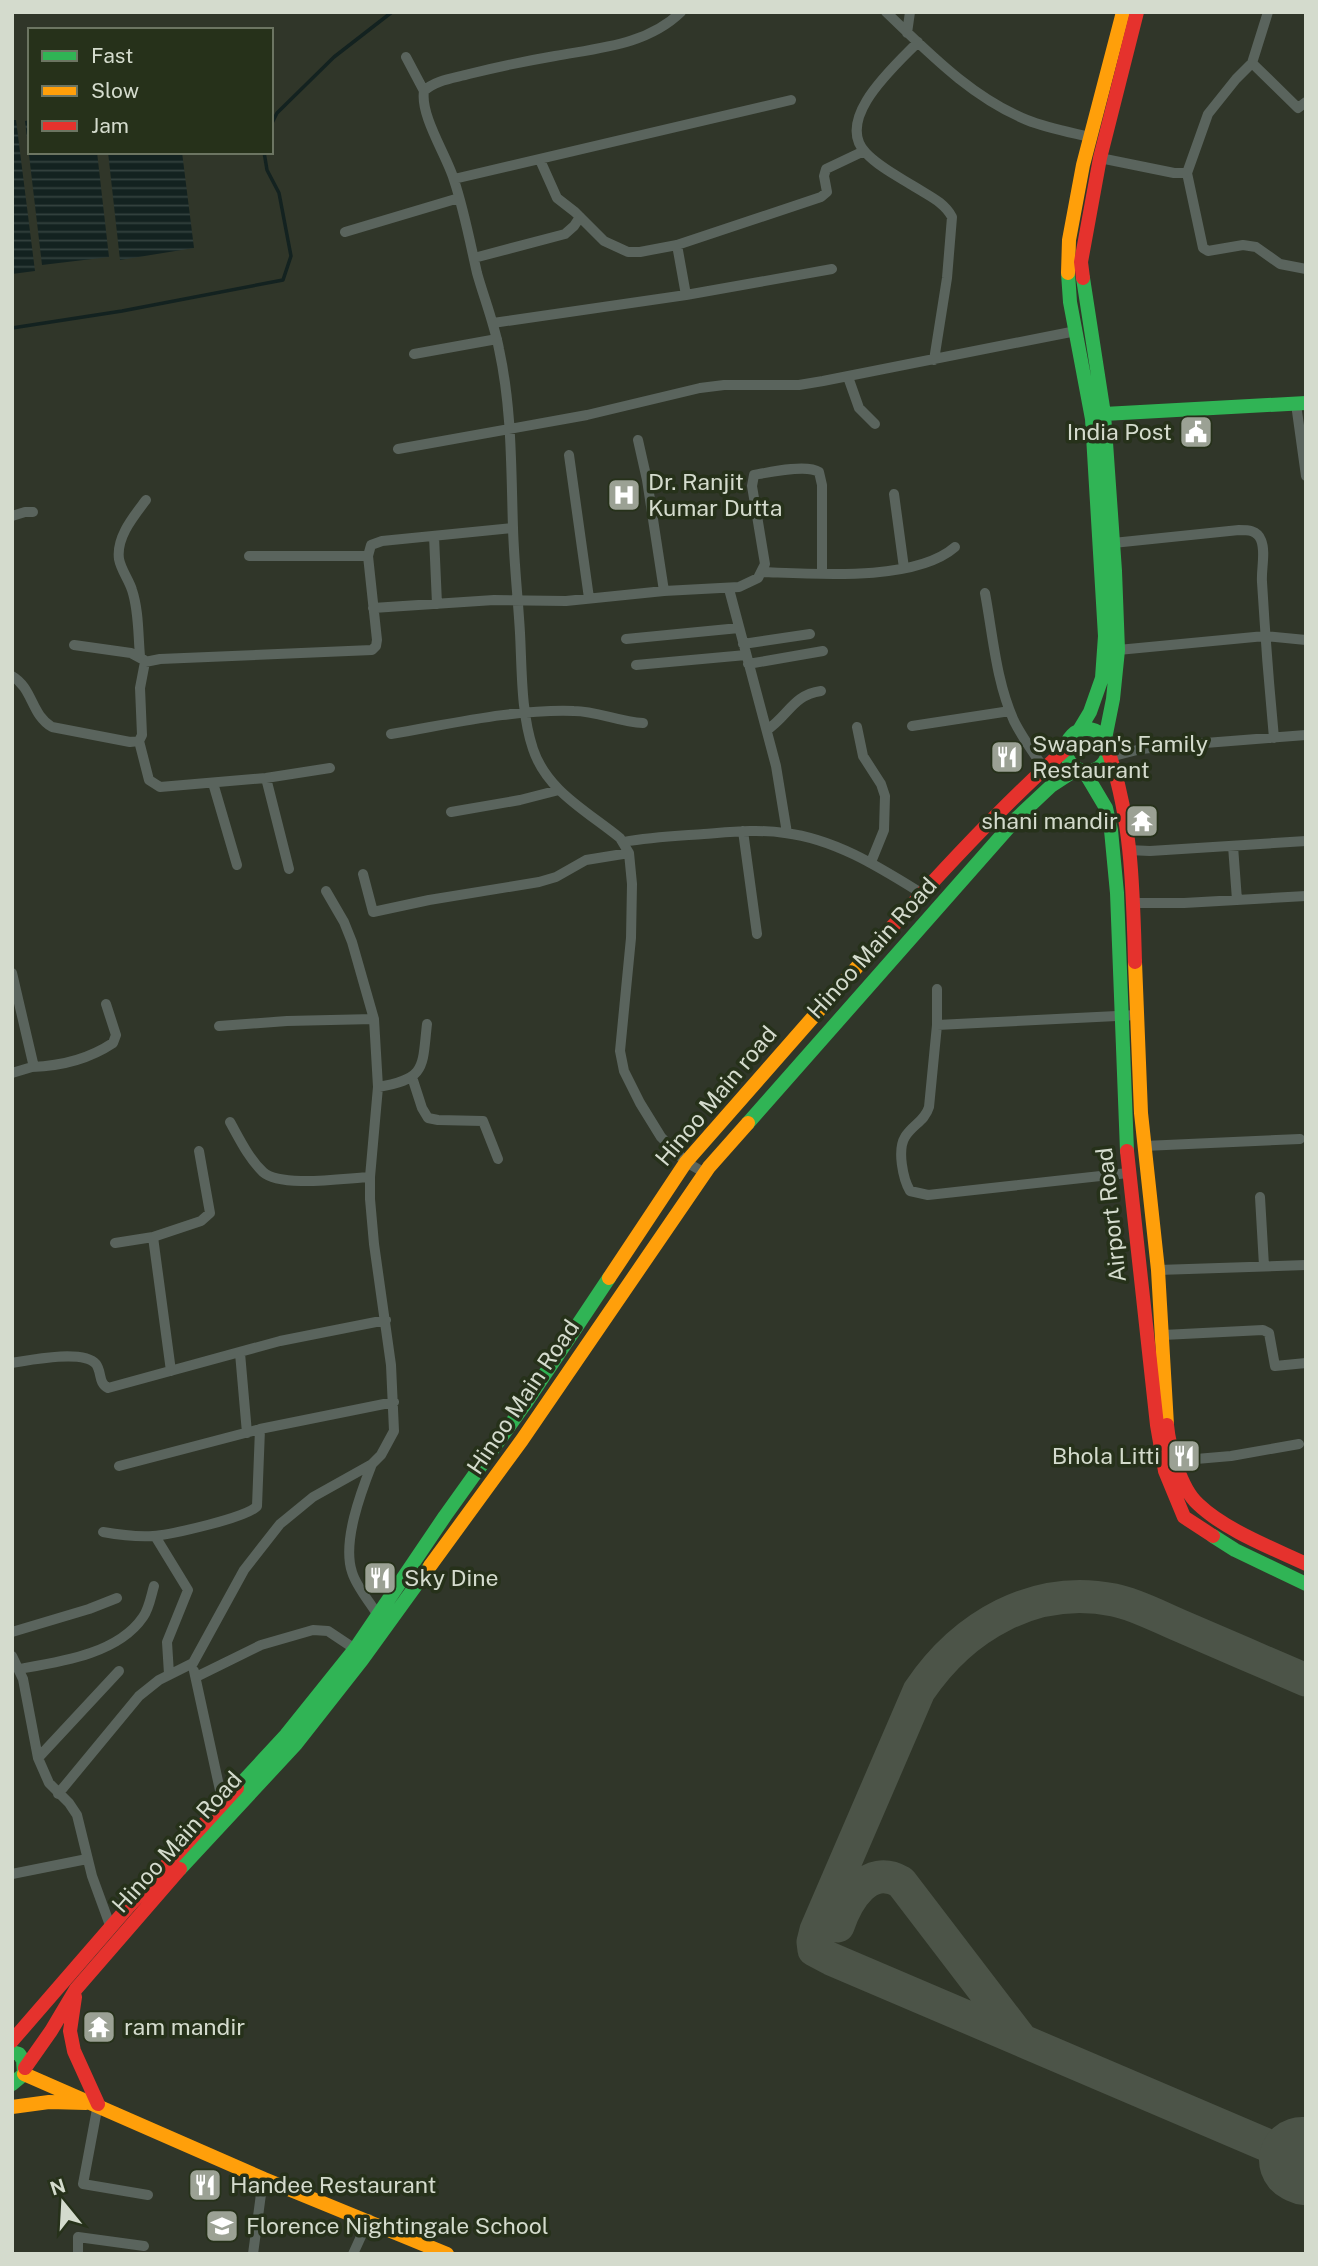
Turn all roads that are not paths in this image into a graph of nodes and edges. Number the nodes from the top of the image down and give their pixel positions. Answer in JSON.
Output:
{"nodes":[{"id":1,"x":681,"y":12,"type":"edge"},
{"id":2,"x":886,"y":12,"type":"edge"},
{"id":3,"x":910,"y":12,"type":"edge"},
{"id":4,"x":1123,"y":12,"type":"edge"},
{"id":5,"x":1136,"y":12,"type":"edge"},
{"id":6,"x":1268,"y":12,"type":"edge"},
{"id":7,"x":908,"y":33,"type":"junction"},
{"id":8,"x":918,"y":42,"type":"junction"},
{"id":9,"x":406,"y":57,"type":"dead end"},
{"id":10,"x":1252,"y":63,"type":"junction"},
{"id":11,"x":424,"y":91,"type":"junction"},
{"id":12,"x":791,"y":100,"type":"dead end"},
{"id":13,"x":1306,"y":102,"type":"edge"},
{"id":14,"x":1090,"y":137,"type":"junction"},
{"id":15,"x":864,"y":151,"type":"junction"},
{"id":16,"x":1100,"y":158,"type":"junction"},
{"id":17,"x":540,"y":160,"type":"junction"},
{"id":18,"x":1187,"y":173,"type":"junction"},
{"id":19,"x":454,"y":179,"type":"junction"},
{"id":20,"x":459,"y":198,"type":"junction"},
{"id":21,"x":580,"y":217,"type":"junction"},
{"id":22,"x":345,"y":232,"type":"dead end"},
{"id":23,"x":677,"y":245,"type":"junction"},
{"id":24,"x":474,"y":258,"type":"junction"},
{"id":25,"x":832,"y":269,"type":"dead end"},
{"id":26,"x":1306,"y":269,"type":"edge"},
{"id":27,"x":686,"y":295,"type":"junction"},
{"id":28,"x":493,"y":323,"type":"junction"},
{"id":29,"x":1076,"y":331,"type":"junction"},
{"id":30,"x":497,"y":339,"type":"junction"},
{"id":31,"x":414,"y":354,"type":"dead end"},
{"id":32,"x":934,"y":360,"type":"junction"},
{"id":33,"x":848,"y":377,"type":"junction"},
{"id":34,"x":1301,"y":403,"type":"edge"},
{"id":35,"x":1104,"y":414,"type":"junction"},
{"id":36,"x":875,"y":424,"type":"dead end"},
{"id":37,"x":511,"y":430,"type":"junction"},
{"id":38,"x":638,"y":440,"type":"dead end"},
{"id":39,"x":397,"y":449,"type":"dead end"},
{"id":40,"x":569,"y":455,"type":"dead end"},
{"id":41,"x":1306,"y":476,"type":"edge"},
{"id":42,"x":894,"y":494,"type":"dead end"},
{"id":43,"x":146,"y":500,"type":"dead end"},
{"id":44,"x":33,"y":513,"type":"dead end"},
{"id":45,"x":12,"y":516,"type":"edge"},
{"id":46,"x":513,"y":528,"type":"junction"},
{"id":47,"x":434,"y":536,"type":"junction"},
{"id":48,"x":1113,"y":543,"type":"junction"},
{"id":49,"x":955,"y":547,"type":"dead end"},
{"id":50,"x":249,"y":556,"type":"dead end"},
{"id":51,"x":368,"y":556,"type":"junction"},
{"id":52,"x":904,"y":568,"type":"junction"},
{"id":53,"x":763,"y":572,"type":"junction"},
{"id":54,"x":822,"y":573,"type":"junction"},
{"id":55,"x":729,"y":589,"type":"junction"},
{"id":56,"x":664,"y":591,"type":"junction"},
{"id":57,"x":985,"y":593,"type":"dead end"},
{"id":58,"x":589,"y":598,"type":"junction"},
{"id":59,"x":518,"y":600,"type":"junction"},
{"id":60,"x":437,"y":604,"type":"junction"},
{"id":61,"x":373,"y":608,"type":"junction"},
{"id":62,"x":739,"y":628,"type":"junction"},
{"id":63,"x":810,"y":634,"type":"dead end"},
{"id":64,"x":1265,"y":636,"type":"junction"},
{"id":65,"x":626,"y":639,"type":"dead end"},
{"id":66,"x":1306,"y":640,"type":"edge"},
{"id":67,"x":743,"y":644,"type":"junction"},
{"id":68,"x":74,"y":645,"type":"dead end"},
{"id":69,"x":1118,"y":650,"type":"junction"},
{"id":70,"x":823,"y":651,"type":"dead end"},
{"id":71,"x":143,"y":659,"type":"junction"},
{"id":72,"x":747,"y":659,"type":"junction"},
{"id":73,"x":636,"y":665,"type":"dead end"},
{"id":74,"x":12,"y":676,"type":"edge"},
{"id":75,"x":821,"y":691,"type":"dead end"},
{"id":76,"x":1010,"y":711,"type":"junction"},
{"id":77,"x":526,"y":712,"type":"junction"},
{"id":78,"x":643,"y":723,"type":"dead end"},
{"id":79,"x":912,"y":726,"type":"dead end"},
{"id":80,"x":856,"y":727,"type":"dead end"},
{"id":81,"x":767,"y":730,"type":"junction"},
{"id":82,"x":1078,"y":732,"type":"junction"},
{"id":83,"x":391,"y":734,"type":"dead end"},
{"id":84,"x":1306,"y":735,"type":"edge"},
{"id":85,"x":1274,"y":738,"type":"junction"},
{"id":86,"x":139,"y":741,"type":"junction"},
{"id":87,"x":1066,"y":749,"type":"junction"},
{"id":88,"x":1108,"y":749,"type":"junction"},
{"id":89,"x":1044,"y":767,"type":"junction"},
{"id":90,"x":330,"y":768,"type":"dead end"},
{"id":91,"x":1081,"y":770,"type":"junction"},
{"id":92,"x":266,"y":778,"type":"junction"},
{"id":93,"x":213,"y":783,"type":"junction"},
{"id":94,"x":559,"y":790,"type":"junction"},
{"id":95,"x":451,"y":812,"type":"dead end"},
{"id":96,"x":743,"y":831,"type":"junction"},
{"id":97,"x":787,"y":833,"type":"junction"},
{"id":98,"x":1306,"y":841,"type":"edge"},
{"id":99,"x":624,"y":842,"type":"junction"},
{"id":100,"x":1233,"y":846,"type":"junction"},
{"id":101,"x":1128,"y":850,"type":"junction"},
{"id":102,"x":629,"y":853,"type":"junction"},
{"id":103,"x":871,"y":862,"type":"junction"},
{"id":104,"x":237,"y":865,"type":"dead end"},
{"id":105,"x":289,"y":869,"type":"dead end"},
{"id":106,"x":363,"y":874,"type":"dead end"},
{"id":107,"x":326,"y":891,"type":"dead end"},
{"id":108,"x":922,"y":893,"type":"junction"},
{"id":109,"x":1306,"y":896,"type":"edge"},
{"id":110,"x":1237,"y":900,"type":"junction"},
{"id":111,"x":1133,"y":903,"type":"junction"},
{"id":112,"x":757,"y":934,"type":"dead end"},
{"id":113,"x":12,"y":973,"type":"edge"},
{"id":114,"x":937,"y":989,"type":"dead end"},
{"id":115,"x":106,"y":1004,"type":"dead end"},
{"id":116,"x":1119,"y":1014,"type":"junction"},
{"id":117,"x":1137,"y":1015,"type":"junction"},
{"id":118,"x":374,"y":1019,"type":"junction"},
{"id":119,"x":427,"y":1024,"type":"dead end"},
{"id":120,"x":937,"y":1025,"type":"junction"},
{"id":121,"x":219,"y":1026,"type":"dead end"},
{"id":122,"x":32,"y":1067,"type":"junction"},
{"id":123,"x":12,"y":1073,"type":"edge"},
{"id":124,"x":412,"y":1077,"type":"junction"},
{"id":125,"x":378,"y":1087,"type":"junction"},
{"id":126,"x":229,"y":1122,"type":"dead end"},
{"id":127,"x":1300,"y":1139,"type":"dead end"},
{"id":128,"x":1144,"y":1146,"type":"junction"},
{"id":129,"x":199,"y":1151,"type":"dead end"},
{"id":130,"x":498,"y":1159,"type":"dead end"},
{"id":131,"x":686,"y":1162,"type":"junction"},
{"id":132,"x":705,"y":1173,"type":"junction"},
{"id":133,"x":1128,"y":1173,"type":"junction"},
{"id":134,"x":369,"y":1177,"type":"junction"},
{"id":135,"x":1260,"y":1197,"type":"dead end"},
{"id":136,"x":153,"y":1237,"type":"junction"},
{"id":137,"x":115,"y":1243,"type":"dead end"},
{"id":138,"x":1306,"y":1265,"type":"edge"},
{"id":139,"x":1264,"y":1266,"type":"junction"},
{"id":140,"x":1157,"y":1270,"type":"junction"},
{"id":141,"x":386,"y":1320,"type":"junction"},
{"id":142,"x":1163,"y":1335,"type":"junction"},
{"id":143,"x":240,"y":1353,"type":"junction"},
{"id":144,"x":12,"y":1363,"type":"edge"},
{"id":145,"x":1306,"y":1363,"type":"edge"},
{"id":146,"x":171,"y":1371,"type":"junction"},
{"id":147,"x":394,"y":1402,"type":"junction"},
{"id":148,"x":260,"y":1429,"type":"junction"},
{"id":149,"x":247,"y":1433,"type":"junction"},
{"id":150,"x":1299,"y":1444,"type":"dead end"},
{"id":151,"x":1173,"y":1461,"type":"junction"},
{"id":152,"x":372,"y":1464,"type":"junction"},
{"id":153,"x":119,"y":1466,"type":"dead end"},
{"id":154,"x":103,"y":1532,"type":"dead end"},
{"id":155,"x":155,"y":1536,"type":"junction"},
{"id":156,"x":1306,"y":1564,"type":"edge"},
{"id":157,"x":1306,"y":1584,"type":"edge"},
{"id":158,"x":154,"y":1586,"type":"dead end"},
{"id":159,"x":117,"y":1598,"type":"dead end"},
{"id":160,"x":377,"y":1614,"type":"junction"},
{"id":161,"x":12,"y":1632,"type":"edge"},
{"id":162,"x":355,"y":1649,"type":"junction"},
{"id":163,"x":12,"y":1656,"type":"edge"},
{"id":164,"x":193,"y":1663,"type":"junction"},
{"id":165,"x":19,"y":1669,"type":"junction"},
{"id":166,"x":119,"y":1671,"type":"dead end"},
{"id":167,"x":169,"y":1674,"type":"junction"},
{"id":168,"x":196,"y":1677,"type":"junction"},
{"id":169,"x":38,"y":1758,"type":"junction"},
{"id":170,"x":58,"y":1794,"type":"junction"},
{"id":171,"x":223,"y":1804,"type":"junction"},
{"id":172,"x":87,"y":1859,"type":"junction"},
{"id":173,"x":12,"y":1874,"type":"edge"},
{"id":174,"x":111,"y":1928,"type":"junction"},
{"id":175,"x":76,"y":1989,"type":"junction"},
{"id":176,"x":12,"y":2041,"type":"edge"},
{"id":177,"x":12,"y":2052,"type":"edge"},
{"id":178,"x":20,"y":2075,"type":"edge"},
{"id":179,"x":98,"y":2104,"type":"junction"},
{"id":180,"x":12,"y":2107,"type":"edge"},
{"id":181,"x":263,"y":2179,"type":"junction"},
{"id":182,"x":149,"y":2195,"type":"dead end"},
{"id":183,"x":369,"y":2219,"type":"junction"},
{"id":184,"x":144,"y":2246,"type":"dead end"},
{"id":185,"x":78,"y":2254,"type":"edge"},
{"id":186,"x":253,"y":2254,"type":"edge"},
{"id":187,"x":353,"y":2254,"type":"edge"},
{"id":188,"x":447,"y":2254,"type":"edge"}],
"edges":[{"from":1,"to":11,"type":"street"},
{"from":2,"to":7,"type":"street"},
{"from":3,"to":7,"type":"street"},
{"from":4,"to":14,"type":"main road"},
{"from":5,"to":16,"type":"main road"},
{"from":6,"to":10,"type":"street"},
{"from":7,"to":8,"type":"street"},
{"from":8,"to":14,"type":"street"},
{"from":8,"to":15,"type":"street"},
{"from":9,"to":11,"type":"street"},
{"from":10,"to":13,"type":"street"},
{"from":10,"to":18,"type":"street"},
{"from":11,"to":19,"type":"street"},
{"from":12,"to":17,"type":"street"},
{"from":14,"to":29,"type":"main road"},
{"from":15,"to":23,"type":"street"},
{"from":15,"to":32,"type":"street"},
{"from":16,"to":18,"type":"street"},
{"from":16,"to":35,"type":"main road"},
{"from":17,"to":19,"type":"street"},
{"from":17,"to":21,"type":"street"},
{"from":18,"to":26,"type":"street"},
{"from":19,"to":20,"type":"street"},
{"from":20,"to":22,"type":"street"},
{"from":20,"to":24,"type":"street"},
{"from":21,"to":23,"type":"street"},
{"from":21,"to":24,"type":"street"},
{"from":23,"to":27,"type":"street"},
{"from":24,"to":28,"type":"street"},
{"from":25,"to":27,"type":"street"},
{"from":27,"to":28,"type":"street"},
{"from":28,"to":30,"type":"street"},
{"from":29,"to":32,"type":"street"},
{"from":29,"to":82,"type":"main road"},
{"from":30,"to":31,"type":"street"},
{"from":30,"to":37,"type":"street"},
{"from":32,"to":33,"type":"street"},
{"from":33,"to":36,"type":"street"},
{"from":33,"to":37,"type":"street"},
{"from":34,"to":35,"type":"main road"},
{"from":34,"to":41,"type":"street"},
{"from":35,"to":48,"type":"main road"},
{"from":37,"to":39,"type":"street"},
{"from":37,"to":46,"type":"street"},
{"from":38,"to":56,"type":"street"},
{"from":40,"to":58,"type":"street"},
{"from":42,"to":52,"type":"street"},
{"from":43,"to":71,"type":"street"},
{"from":44,"to":45,"type":"street"},
{"from":46,"to":47,"type":"street"},
{"from":46,"to":59,"type":"street"},
{"from":47,"to":51,"type":"street"},
{"from":47,"to":60,"type":"street"},
{"from":48,"to":64,"type":"street"},
{"from":48,"to":69,"type":"main road"},
{"from":49,"to":52,"type":"street"},
{"from":50,"to":51,"type":"street"},
{"from":51,"to":61,"type":"street"},
{"from":52,"to":54,"type":"street"},
{"from":53,"to":54,"type":"street"},
{"from":53,"to":54,"type":"street"},
{"from":53,"to":55,"type":"street"},
{"from":55,"to":56,"type":"street"},
{"from":55,"to":62,"type":"street"},
{"from":56,"to":58,"type":"street"},
{"from":57,"to":76,"type":"street"},
{"from":58,"to":59,"type":"street"},
{"from":59,"to":60,"type":"street"},
{"from":59,"to":77,"type":"street"},
{"from":60,"to":61,"type":"street"},
{"from":61,"to":71,"type":"street"},
{"from":62,"to":65,"type":"street"},
{"from":62,"to":67,"type":"street"},
{"from":63,"to":67,"type":"street"},
{"from":64,"to":66,"type":"street"},
{"from":64,"to":69,"type":"street"},
{"from":64,"to":85,"type":"street"},
{"from":67,"to":72,"type":"street"},
{"from":68,"to":71,"type":"street"},
{"from":69,"to":88,"type":"main road"},
{"from":70,"to":72,"type":"street"},
{"from":71,"to":86,"type":"street"},
{"from":72,"to":73,"type":"street"},
{"from":72,"to":81,"type":"street"},
{"from":74,"to":86,"type":"street"},
{"from":75,"to":81,"type":"street"},
{"from":76,"to":79,"type":"street"},
{"from":76,"to":89,"type":"street"},
{"from":77,"to":78,"type":"street"},
{"from":77,"to":83,"type":"street"},
{"from":77,"to":94,"type":"street"},
{"from":80,"to":103,"type":"street"},
{"from":81,"to":97,"type":"street"},
{"from":82,"to":87,"type":"main road"},
{"from":82,"to":88,"type":"main road"},
{"from":84,"to":85,"type":"street"},
{"from":85,"to":88,"type":"street"},
{"from":86,"to":93,"type":"street"},
{"from":87,"to":89,"type":"main road","name":"Hinoo Main road"},
{"from":87,"to":91,"type":"main road"},
{"from":88,"to":91,"type":"main road"},
{"from":88,"to":101,"type":"main road","name":"Airport Road"},
{"from":89,"to":108,"type":"main road","name":"Hinoo Main road"},
{"from":90,"to":92,"type":"street"},
{"from":91,"to":116,"type":"main road","name":"Airport Road"},
{"from":91,"to":132,"type":"main road","name":"Hinoo Main Road"},
{"from":92,"to":93,"type":"street"},
{"from":92,"to":105,"type":"street"},
{"from":93,"to":104,"type":"street"},
{"from":94,"to":95,"type":"street"},
{"from":94,"to":99,"type":"street"},
{"from":96,"to":97,"type":"street"},
{"from":96,"to":99,"type":"street"},
{"from":96,"to":112,"type":"street"},
{"from":97,"to":103,"type":"street"},
{"from":98,"to":100,"type":"street"},
{"from":99,"to":102,"type":"street"},
{"from":100,"to":101,"type":"street"},
{"from":100,"to":110,"type":"street"},
{"from":101,"to":111,"type":"main road","name":"Airport Road"},
{"from":102,"to":106,"type":"street"},
{"from":102,"to":131,"type":"street"},
{"from":103,"to":108,"type":"street"},
{"from":107,"to":118,"type":"street"},
{"from":108,"to":131,"type":"main road","name":"Hinoo Main road"},
{"from":109,"to":110,"type":"street"},
{"from":110,"to":111,"type":"street"},
{"from":111,"to":117,"type":"main road","name":"Airport Road"},
{"from":113,"to":122,"type":"street"},
{"from":114,"to":120,"type":"street"},
{"from":115,"to":122,"type":"street"},
{"from":116,"to":117,"type":"street"},
{"from":116,"to":120,"type":"street"},
{"from":116,"to":133,"type":"main road","name":"Airport Road"},
{"from":117,"to":128,"type":"main road","name":"Airport Road"},
{"from":118,"to":121,"type":"street"},
{"from":118,"to":125,"type":"street"},
{"from":119,"to":124,"type":"street"},
{"from":120,"to":133,"type":"street"},
{"from":122,"to":123,"type":"street"},
{"from":124,"to":125,"type":"street"},
{"from":124,"to":130,"type":"street"},
{"from":125,"to":134,"type":"street"},
{"from":126,"to":134,"type":"street"},
{"from":127,"to":128,"type":"street"},
{"from":128,"to":140,"type":"main road","name":"Airport Road"},
{"from":129,"to":136,"type":"street"},
{"from":131,"to":132,"type":"street"},
{"from":131,"to":160,"type":"main road","name":"Hinoo Main road"},
{"from":132,"to":175,"type":"main road","name":"Hinoo Main Road"},
{"from":133,"to":157,"type":"main road","name":"Airport Road"},
{"from":134,"to":141,"type":"street"},
{"from":135,"to":139,"type":"street"},
{"from":136,"to":137,"type":"street"},
{"from":136,"to":146,"type":"street"},
{"from":138,"to":139,"type":"street"},
{"from":139,"to":140,"type":"street"},
{"from":140,"to":142,"type":"main road","name":"Airport Road"},
{"from":141,"to":143,"type":"street"},
{"from":141,"to":147,"type":"street"},
{"from":142,"to":145,"type":"street"},
{"from":142,"to":151,"type":"main road","name":"Airport Road"},
{"from":143,"to":146,"type":"street"},
{"from":143,"to":149,"type":"street"},
{"from":144,"to":146,"type":"street"},
{"from":147,"to":148,"type":"street"},
{"from":147,"to":152,"type":"street"},
{"from":148,"to":149,"type":"street"},
{"from":148,"to":155,"type":"street"},
{"from":149,"to":153,"type":"street"},
{"from":150,"to":151,"type":"street"},
{"from":151,"to":156,"type":"main road","name":"Airport Road"},
{"from":152,"to":160,"type":"street"},
{"from":152,"to":164,"type":"street"},
{"from":154,"to":155,"type":"street"},
{"from":155,"to":167,"type":"street"},
{"from":158,"to":165,"type":"street"},
{"from":159,"to":161,"type":"street"},
{"from":160,"to":162,"type":"main road","name":"Hinoo Main road"},
{"from":162,"to":168,"type":"street"},
{"from":162,"to":171,"type":"main road","name":"Hinoo Main road"},
{"from":163,"to":165,"type":"street"},
{"from":164,"to":167,"type":"street"},
{"from":164,"to":168,"type":"street"},
{"from":165,"to":169,"type":"street"},
{"from":166,"to":169,"type":"street"},
{"from":167,"to":170,"type":"street"},
{"from":168,"to":171,"type":"street"},
{"from":169,"to":170,"type":"street"},
{"from":170,"to":172,"type":"street"},
{"from":171,"to":174,"type":"main road","name":"Hinoo Main road"},
{"from":172,"to":173,"type":"street"},
{"from":172,"to":174,"type":"street"},
{"from":174,"to":176,"type":"main road","name":"Hinoo Main road"},
{"from":175,"to":178,"type":"main road","name":"Hinoo Main Road"},
{"from":175,"to":179,"type":"main road"},
{"from":177,"to":178,"type":"main road"},
{"from":178,"to":179,"type":"main road"},
{"from":179,"to":180,"type":"main road"},
{"from":179,"to":181,"type":"main road"},
{"from":179,"to":182,"type":"street"},
{"from":181,"to":183,"type":"main road"},
{"from":181,"to":186,"type":"street"},
{"from":183,"to":187,"type":"street"},
{"from":183,"to":188,"type":"main road"},
{"from":184,"to":185,"type":"street"}]}
